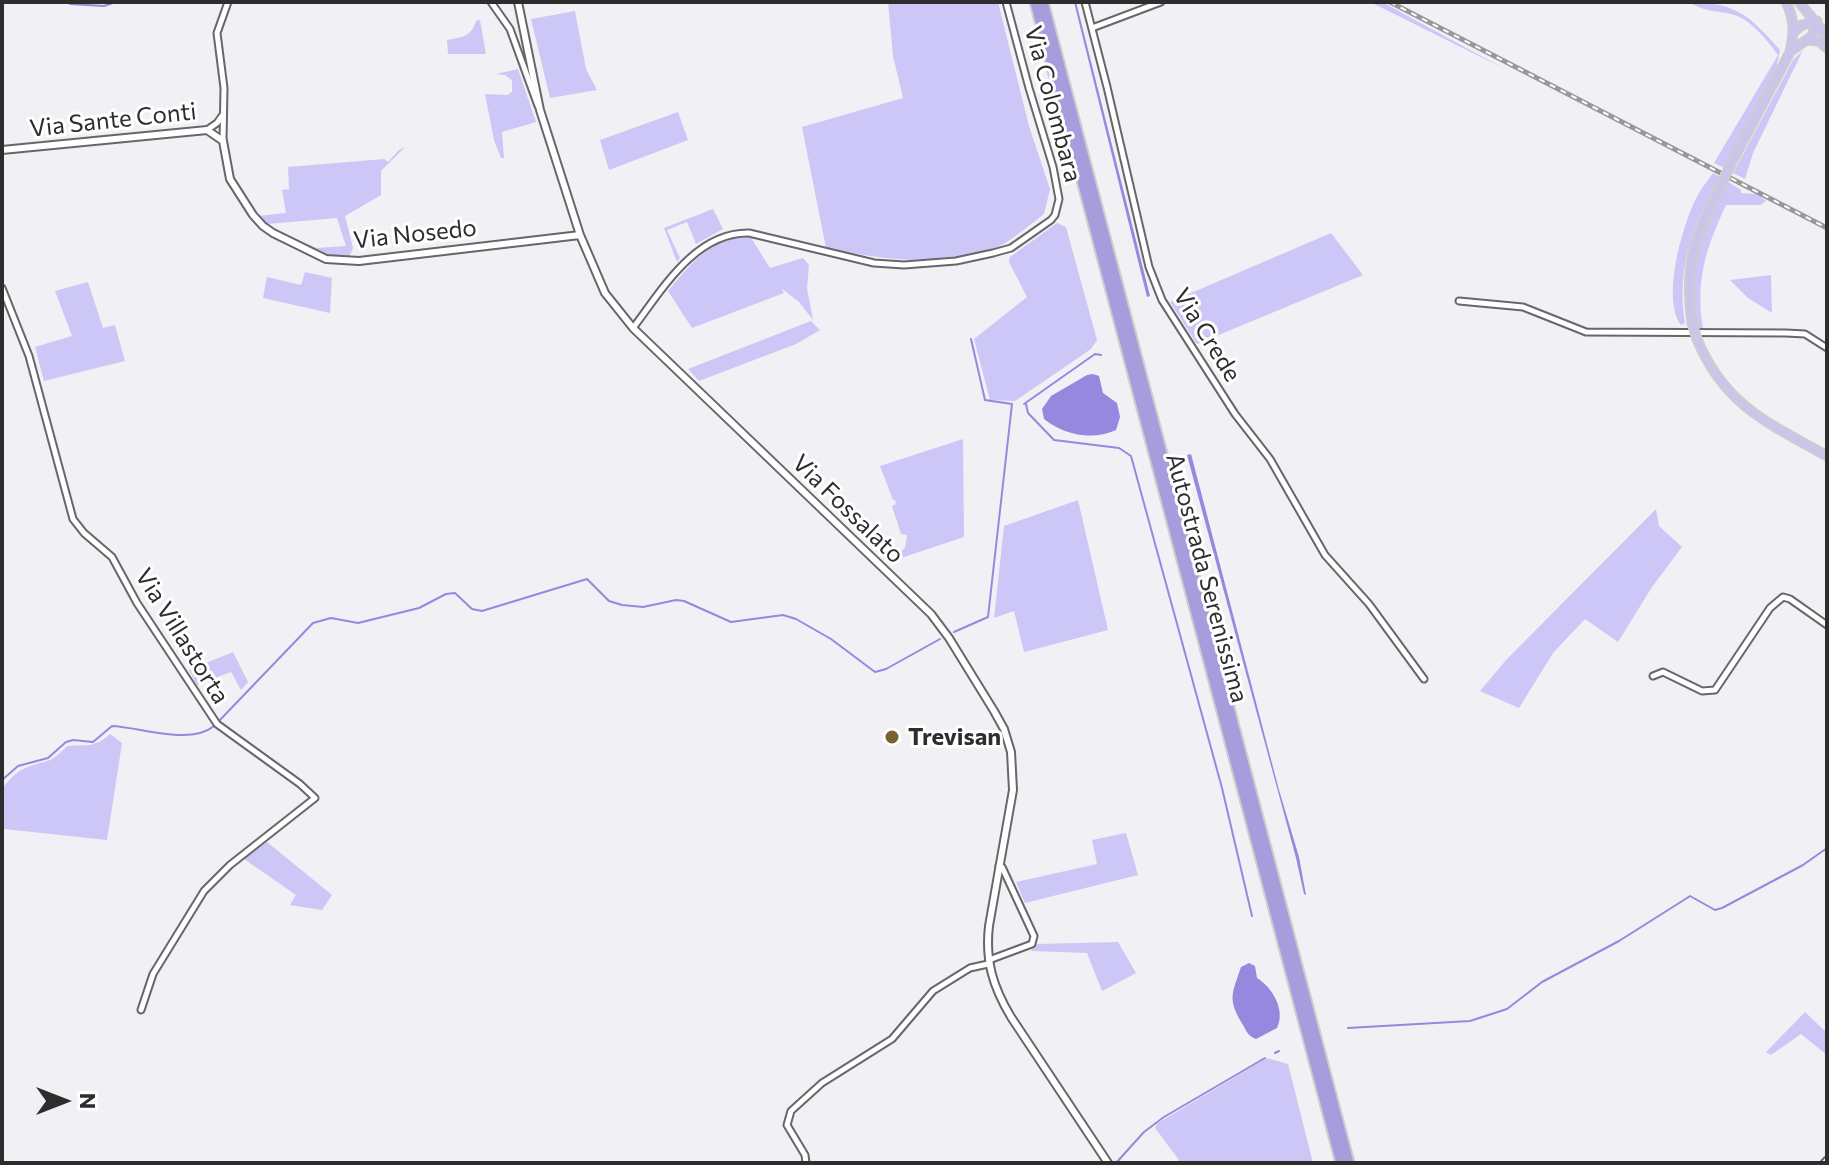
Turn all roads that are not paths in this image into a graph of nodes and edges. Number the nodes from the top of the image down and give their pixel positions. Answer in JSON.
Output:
{"nodes":[{"id":1,"x":228,"y":2,"type":"edge"},
{"id":2,"x":491,"y":2,"type":"edge"},
{"id":3,"x":518,"y":2,"type":"edge"},
{"id":4,"x":1006,"y":2,"type":"edge"},
{"id":5,"x":1035,"y":2,"type":"edge"},
{"id":6,"x":1043,"y":2,"type":"edge"},
{"id":7,"x":1085,"y":2,"type":"edge"},
{"id":8,"x":1161,"y":2,"type":"edge"},
{"id":9,"x":1786,"y":2,"type":"edge"},
{"id":10,"x":1799,"y":2,"type":"edge"},
{"id":11,"x":1822,"y":25,"type":"edge"},
{"id":12,"x":1092,"y":28,"type":"junction"},
{"id":13,"x":1794,"y":32,"type":"junction"},
{"id":14,"x":1827,"y":36,"type":"edge"},
{"id":15,"x":1807,"y":40,"type":"junction"},
{"id":16,"x":1827,"y":48,"type":"edge"},
{"id":17,"x":1790,"y":52,"type":"junction"},
{"id":18,"x":540,"y":110,"type":"junction"},
{"id":19,"x":222,"y":115,"type":"junction"},
{"id":20,"x":207,"y":130,"type":"junction"},
{"id":21,"x":223,"y":141,"type":"junction"},
{"id":22,"x":2,"y":150,"type":"edge"},
{"id":23,"x":580,"y":235,"type":"junction"},
{"id":24,"x":2,"y":288,"type":"edge"},
{"id":25,"x":1459,"y":301,"type":"dead end"},
{"id":26,"x":633,"y":328,"type":"junction"},
{"id":27,"x":1827,"y":348,"type":"edge"},
{"id":28,"x":1827,"y":456,"type":"edge"},
{"id":29,"x":1827,"y":625,"type":"edge"},
{"id":30,"x":1653,"y":676,"type":"dead end"},
{"id":31,"x":1424,"y":679,"type":"dead end"},
{"id":32,"x":999,"y":866,"type":"junction"},
{"id":33,"x":988,"y":962,"type":"junction"},
{"id":34,"x":141,"y":1010,"type":"dead end"},
{"id":35,"x":806,"y":1163,"type":"edge"},
{"id":36,"x":1108,"y":1163,"type":"edge"},
{"id":37,"x":1341,"y":1163,"type":"edge"},
{"id":38,"x":1349,"y":1163,"type":"edge"}],
"edges":[{"from":1,"to":19,"type":"street","name":"Via Nosedo"},
{"from":2,"to":18,"type":"street"},
{"from":3,"to":18,"type":"street","name":"Via Fossalato"},
{"from":4,"to":26,"type":"street","name":"Via Colombara"},
{"from":5,"to":37,"type":"highway","name":"Autostrada Serenissima"},
{"from":6,"to":38,"type":"highway","name":"Autostrada Serenissima"},
{"from":7,"to":12,"type":"street"},
{"from":8,"to":12,"type":"street"},
{"from":9,"to":13,"type":"main road"},
{"from":10,"to":11,"type":"main road"},
{"from":11,"to":13,"type":"main road"},
{"from":11,"to":14,"type":"main road"},
{"from":11,"to":15,"type":"main road"},
{"from":12,"to":31,"type":"street","name":"Via Crede"},
{"from":13,"to":17,"type":"main road"},
{"from":15,"to":16,"type":"main road"},
{"from":15,"to":17,"type":"main road"},
{"from":17,"to":28,"type":"main road","bridge":true},
{"from":18,"to":23,"type":"street","name":"Via Fossalato"},
{"from":19,"to":20,"type":"street","name":"Via Sante Conti"},
{"from":19,"to":21,"type":"street","name":"Via Nosedo"},
{"from":20,"to":21,"type":"street"},
{"from":20,"to":22,"type":"street","name":"Via Sante Conti"},
{"from":21,"to":23,"type":"street","name":"Via Nosedo"},
{"from":23,"to":26,"type":"street","name":"Via Fossalato"},
{"from":24,"to":34,"type":"street","name":"Via Villastorta"},
{"from":25,"to":27,"type":"street"},
{"from":26,"to":32,"type":"street","name":"Via Fossalato"},
{"from":29,"to":30,"type":"street"},
{"from":32,"to":33,"type":"street","name":"Via Fossalato"},
{"from":32,"to":33,"type":"street"},
{"from":33,"to":35,"type":"street"},
{"from":33,"to":36,"type":"street","name":"Via Fossalato"}]}
